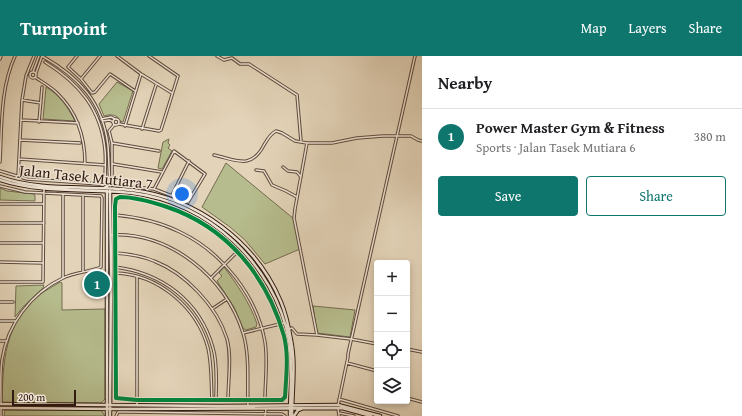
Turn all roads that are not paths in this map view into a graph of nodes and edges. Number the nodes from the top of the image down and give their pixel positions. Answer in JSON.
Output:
{"nodes":[{"id":1,"x":1,"y":56,"type":"edge"},
{"id":2,"x":16,"y":56,"type":"edge"},
{"id":3,"x":34,"y":56,"type":"edge"},
{"id":4,"x":41,"y":56,"type":"edge"},
{"id":5,"x":76,"y":56,"type":"edge"},
{"id":6,"x":100,"y":56,"type":"edge"},
{"id":7,"x":117,"y":56,"type":"edge"},
{"id":8,"x":149,"y":56,"type":"edge"},
{"id":9,"x":217,"y":56,"type":"edge"},
{"id":10,"x":415,"y":56,"type":"edge"},
{"id":11,"x":0,"y":59,"type":"edge"},
{"id":12,"x":45,"y":62,"type":"dead end"},
{"id":13,"x":34,"y":72,"type":"junction"},
{"id":14,"x":27,"y":73,"type":"junction"},
{"id":15,"x":31,"y":74,"type":"junction"},
{"id":16,"x":141,"y":74,"type":"junction"},
{"id":17,"x":35,"y":77,"type":"junction"},
{"id":18,"x":81,"y":79,"type":"junction"},
{"id":19,"x":157,"y":84,"type":"junction"},
{"id":20,"x":42,"y":87,"type":"dead end"},
{"id":21,"x":135,"y":91,"type":"junction"},
{"id":22,"x":172,"y":93,"type":"junction"},
{"id":23,"x":22,"y":100,"type":"junction"},
{"id":24,"x":41,"y":103,"type":"junction"},
{"id":25,"x":116,"y":119,"type":"junction"},
{"id":26,"x":21,"y":120,"type":"junction"},
{"id":27,"x":102,"y":120,"type":"junction"},
{"id":28,"x":39,"y":122,"type":"junction"},
{"id":29,"x":113,"y":122,"type":"junction"},
{"id":30,"x":78,"y":123,"type":"junction"},
{"id":31,"x":119,"y":124,"type":"junction"},
{"id":32,"x":114,"y":125,"type":"junction"},
{"id":33,"x":125,"y":126,"type":"junction"},
{"id":34,"x":142,"y":129,"type":"junction"},
{"id":35,"x":397,"y":136,"type":"junction"},
{"id":36,"x":19,"y":140,"type":"junction"},
{"id":37,"x":422,"y":141,"type":"edge"},
{"id":38,"x":302,"y":142,"type":"junction"},
{"id":39,"x":112,"y":143,"type":"junction"},
{"id":40,"x":307,"y":143,"type":"junction"},
{"id":41,"x":80,"y":144,"type":"dead end"},
{"id":42,"x":159,"y":151,"type":"dead end"},
{"id":43,"x":214,"y":155,"type":"dead end"},
{"id":44,"x":19,"y":159,"type":"junction"},
{"id":45,"x":189,"y":161,"type":"junction"},
{"id":46,"x":0,"y":162,"type":"edge"},
{"id":47,"x":85,"y":164,"type":"junction"},
{"id":48,"x":113,"y":164,"type":"junction"},
{"id":49,"x":105,"y":165,"type":"junction"},
{"id":50,"x":283,"y":167,"type":"dead end"},
{"id":51,"x":256,"y":170,"type":"dead end"},
{"id":52,"x":0,"y":171,"type":"edge"},
{"id":53,"x":162,"y":172,"type":"junction"},
{"id":54,"x":18,"y":177,"type":"junction"},
{"id":55,"x":301,"y":177,"type":"junction"},
{"id":56,"x":0,"y":178,"type":"edge"},
{"id":57,"x":0,"y":186,"type":"edge"},
{"id":58,"x":109,"y":187,"type":"junction"},
{"id":59,"x":44,"y":188,"type":"junction"},
{"id":60,"x":154,"y":189,"type":"junction"},
{"id":61,"x":100,"y":191,"type":"junction"},
{"id":62,"x":120,"y":192,"type":"junction"},
{"id":63,"x":44,"y":193,"type":"junction"},
{"id":64,"x":63,"y":194,"type":"junction"},
{"id":65,"x":83,"y":195,"type":"junction"},
{"id":66,"x":172,"y":195,"type":"junction"},
{"id":67,"x":297,"y":198,"type":"junction"},
{"id":68,"x":109,"y":199,"type":"junction"},
{"id":69,"x":0,"y":204,"type":"edge"},
{"id":70,"x":44,"y":204,"type":"junction"},
{"id":71,"x":115,"y":215,"type":"junction"},
{"id":72,"x":0,"y":223,"type":"edge"},
{"id":73,"x":44,"y":223,"type":"junction"},
{"id":74,"x":102,"y":224,"type":"junction"},
{"id":75,"x":107,"y":224,"type":"junction"},
{"id":76,"x":115,"y":234,"type":"junction"},
{"id":77,"x":111,"y":235,"type":"junction"},
{"id":78,"x":0,"y":243,"type":"edge"},
{"id":79,"x":44,"y":243,"type":"junction"},
{"id":80,"x":241,"y":248,"type":"junction"},
{"id":81,"x":238,"y":251,"type":"junction"},
{"id":82,"x":116,"y":253,"type":"junction"},
{"id":83,"x":0,"y":262,"type":"edge"},
{"id":84,"x":43,"y":263,"type":"junction"},
{"id":85,"x":224,"y":264,"type":"junction"},
{"id":86,"x":115,"y":267,"type":"junction"},
{"id":87,"x":83,"y":271,"type":"junction"},
{"id":88,"x":115,"y":273,"type":"junction"},
{"id":89,"x":137,"y":276,"type":"junction"},
{"id":90,"x":63,"y":278,"type":"junction"},
{"id":91,"x":211,"y":278,"type":"junction"},
{"id":92,"x":0,"y":282,"type":"edge"},
{"id":93,"x":227,"y":299,"type":"junction"},
{"id":94,"x":0,"y":302,"type":"edge"},
{"id":95,"x":13,"y":302,"type":"dead end"},
{"id":96,"x":111,"y":306,"type":"junction"},
{"id":97,"x":115,"y":306,"type":"junction"},
{"id":98,"x":212,"y":309,"type":"junction"},
{"id":99,"x":0,"y":321,"type":"edge"},
{"id":100,"x":16,"y":321,"type":"junction"},
{"id":101,"x":284,"y":323,"type":"junction"},
{"id":102,"x":280,"y":324,"type":"junction"},
{"id":103,"x":261,"y":328,"type":"junction"},
{"id":104,"x":289,"y":329,"type":"junction"},
{"id":105,"x":243,"y":333,"type":"junction"},
{"id":106,"x":317,"y":335,"type":"junction"},
{"id":107,"x":107,"y":338,"type":"junction"},
{"id":108,"x":111,"y":338,"type":"junction"},
{"id":109,"x":351,"y":339,"type":"junction"},
{"id":110,"x":0,"y":341,"type":"edge"},
{"id":111,"x":7,"y":341,"type":"junction"},
{"id":112,"x":374,"y":343,"type":"edge"},
{"id":113,"x":410,"y":350,"type":"edge"},
{"id":114,"x":422,"y":352,"type":"edge"},
{"id":115,"x":1,"y":361,"type":"edge"},
{"id":116,"x":347,"y":363,"type":"junction"},
{"id":117,"x":110,"y":369,"type":"junction"},
{"id":118,"x":115,"y":369,"type":"junction"},
{"id":119,"x":374,"y":370,"type":"edge"},
{"id":120,"x":0,"y":381,"type":"edge"},
{"id":121,"x":291,"y":398,"type":"junction"},
{"id":122,"x":109,"y":399,"type":"junction"},
{"id":123,"x":339,"y":399,"type":"junction"},
{"id":124,"x":410,"y":399,"type":"edge"},
{"id":125,"x":0,"y":400,"type":"edge"},
{"id":126,"x":137,"y":400,"type":"junction"},
{"id":127,"x":212,"y":400,"type":"junction"},
{"id":128,"x":216,"y":400,"type":"junction"},
{"id":129,"x":228,"y":400,"type":"junction"},
{"id":130,"x":265,"y":400,"type":"junction"},
{"id":131,"x":248,"y":401,"type":"junction"},
{"id":132,"x":422,"y":402,"type":"edge"},
{"id":133,"x":0,"y":404,"type":"edge"},
{"id":134,"x":109,"y":405,"type":"junction"},
{"id":135,"x":116,"y":405,"type":"junction"},
{"id":136,"x":137,"y":405,"type":"junction"},
{"id":137,"x":31,"y":406,"type":"junction"},
{"id":138,"x":248,"y":406,"type":"junction"},
{"id":139,"x":338,"y":406,"type":"junction"},
{"id":140,"x":101,"y":407,"type":"junction"},
{"id":141,"x":183,"y":407,"type":"junction"},
{"id":142,"x":282,"y":407,"type":"junction"},
{"id":143,"x":291,"y":407,"type":"junction"},
{"id":144,"x":302,"y":407,"type":"junction"},
{"id":145,"x":0,"y":408,"type":"edge"},
{"id":146,"x":109,"y":409,"type":"junction"},
{"id":147,"x":154,"y":409,"type":"junction"},
{"id":148,"x":266,"y":409,"type":"junction"},
{"id":149,"x":117,"y":411,"type":"junction"},
{"id":150,"x":1,"y":412,"type":"edge"},
{"id":151,"x":154,"y":413,"type":"junction"},
{"id":152,"x":339,"y":413,"type":"junction"},
{"id":153,"x":212,"y":415,"type":"edge"},
{"id":154,"x":217,"y":415,"type":"edge"},
{"id":155,"x":265,"y":415,"type":"edge"},
{"id":156,"x":1,"y":416,"type":"edge"},
{"id":157,"x":109,"y":416,"type":"edge"},
{"id":158,"x":116,"y":416,"type":"edge"},
{"id":159,"x":285,"y":416,"type":"edge"},
{"id":160,"x":291,"y":416,"type":"edge"},
{"id":161,"x":339,"y":416,"type":"edge"},
{"id":162,"x":354,"y":416,"type":"edge"},
{"id":163,"x":371,"y":416,"type":"edge"},
{"id":164,"x":380,"y":416,"type":"edge"},
{"id":165,"x":398,"y":416,"type":"edge"}],
"edges":[{"from":1,"to":11,"type":"street"},
{"from":2,"to":46,"type":"street"},
{"from":3,"to":14,"type":"street"},
{"from":4,"to":13,"type":"street"},
{"from":4,"to":27,"type":"street"},
{"from":5,"to":18,"type":"street"},
{"from":6,"to":18,"type":"street"},
{"from":7,"to":16,"type":"street"},
{"from":8,"to":22,"type":"street"},
{"from":9,"to":38,"type":"street"},
{"from":10,"to":35,"type":"street"},
{"from":12,"to":49,"type":"street"},
{"from":13,"to":15,"type":"street"},
{"from":13,"to":17,"type":"street"},
{"from":14,"to":15,"type":"street"},
{"from":14,"to":23,"type":"street"},
{"from":15,"to":17,"type":"street"},
{"from":16,"to":19,"type":"street"},
{"from":16,"to":21,"type":"street"},
{"from":17,"to":30,"type":"street"},
{"from":18,"to":21,"type":"street"},
{"from":19,"to":22,"type":"street"},
{"from":19,"to":34,"type":"street"},
{"from":20,"to":24,"type":"street"},
{"from":21,"to":33,"type":"street"},
{"from":22,"to":34,"type":"street"},
{"from":23,"to":24,"type":"street"},
{"from":23,"to":26,"type":"street"},
{"from":24,"to":28,"type":"street"},
{"from":25,"to":27,"type":"street"},
{"from":25,"to":29,"type":"street"},
{"from":25,"to":31,"type":"street"},
{"from":26,"to":28,"type":"street"},
{"from":26,"to":36,"type":"street"},
{"from":27,"to":29,"type":"street"},
{"from":27,"to":58,"type":"street"},
{"from":28,"to":30,"type":"street"},
{"from":29,"to":32,"type":"street"},
{"from":30,"to":47,"type":"street"},
{"from":31,"to":32,"type":"street"},
{"from":31,"to":33,"type":"street"},
{"from":32,"to":39,"type":"street"},
{"from":33,"to":34,"type":"street"},
{"from":35,"to":37,"type":"street"},
{"from":35,"to":40,"type":"street"},
{"from":35,"to":109,"type":"street"},
{"from":36,"to":41,"type":"street"},
{"from":36,"to":44,"type":"street"},
{"from":38,"to":40,"type":"street"},
{"from":38,"to":43,"type":"street"},
{"from":39,"to":42,"type":"street"},
{"from":39,"to":48,"type":"street"},
{"from":40,"to":55,"type":"street"},
{"from":44,"to":47,"type":"street"},
{"from":44,"to":54,"type":"street"},
{"from":45,"to":53,"type":"street"},
{"from":45,"to":66,"type":"street"},
{"from":45,"to":66,"type":"street"},
{"from":47,"to":49,"type":"street"},
{"from":48,"to":53,"type":"street"},
{"from":48,"to":60,"type":"street"},
{"from":49,"to":54,"type":"street"},
{"from":50,"to":55,"type":"street"},
{"from":51,"to":67,"type":"street"},
{"from":52,"to":54,"type":"street"},
{"from":53,"to":60,"type":"street"},
{"from":55,"to":67,"type":"street"},
{"from":56,"to":58,"type":"street","name":"Jalan Tasek Mutiara 7"},
{"from":56,"to":59,"type":"street"},
{"from":57,"to":63,"type":"street"},
{"from":58,"to":61,"type":"street"},
{"from":58,"to":62,"type":"street","name":"Jalan Tasek Mutiara 7"},
{"from":58,"to":68,"type":"street"},
{"from":58,"to":104,"type":"street","name":"Jalan Tasek Mutiara 7"},
{"from":59,"to":61,"type":"street"},
{"from":59,"to":63,"type":"street"},
{"from":60,"to":66,"type":"street"},
{"from":61,"to":68,"type":"street"},
{"from":62,"to":68,"type":"street"},
{"from":62,"to":80,"type":"street","name":"Jalan Tasek Mutiara 7"},
{"from":63,"to":64,"type":"street"},
{"from":63,"to":70,"type":"street"},
{"from":64,"to":65,"type":"street"},
{"from":64,"to":90,"type":"street"},
{"from":65,"to":74,"type":"street"},
{"from":65,"to":87,"type":"street"},
{"from":67,"to":106,"type":"street"},
{"from":68,"to":75,"type":"street"},
{"from":68,"to":77,"type":"street"},
{"from":69,"to":70,"type":"street"},
{"from":70,"to":73,"type":"street"},
{"from":71,"to":76,"type":"street","name":"Jalan Tasek Mutiara 7"},
{"from":71,"to":81,"type":"street","name":"Jalan Tasek Mutiara 7"},
{"from":71,"to":85,"type":"street"},
{"from":72,"to":73,"type":"street"},
{"from":73,"to":79,"type":"street"},
{"from":74,"to":75,"type":"street"},
{"from":74,"to":87,"type":"street"},
{"from":75,"to":107,"type":"street"},
{"from":76,"to":77,"type":"street"},
{"from":76,"to":82,"type":"street","name":"Jalan Tasek Mutiara 7"},
{"from":76,"to":91,"type":"street"},
{"from":77,"to":96,"type":"street"},
{"from":78,"to":79,"type":"street"},
{"from":79,"to":84,"type":"street"},
{"from":80,"to":81,"type":"street"},
{"from":80,"to":101,"type":"street","name":"Jalan Tasek Mutiara 7"},
{"from":81,"to":85,"type":"street"},
{"from":81,"to":102,"type":"street","name":"Jalan Tasek Mutiara 7"},
{"from":82,"to":86,"type":"street","name":"Jalan Tasek Mutiara 7"},
{"from":82,"to":98,"type":"street"},
{"from":83,"to":84,"type":"street"},
{"from":84,"to":92,"type":"street"},
{"from":85,"to":91,"type":"street"},
{"from":85,"to":103,"type":"street"},
{"from":86,"to":88,"type":"street","name":"Jalan Tasek Mutiara 7"},
{"from":86,"to":128,"type":"street"},
{"from":87,"to":90,"type":"street"},
{"from":88,"to":89,"type":"street"},
{"from":88,"to":97,"type":"street","name":"Jalan Tasek Mutiara 7"},
{"from":89,"to":126,"type":"street"},
{"from":89,"to":127,"type":"street"},
{"from":90,"to":100,"type":"street"},
{"from":91,"to":93,"type":"street"},
{"from":93,"to":98,"type":"street"},
{"from":93,"to":105,"type":"street"},
{"from":94,"to":95,"type":"street"},
{"from":96,"to":97,"type":"street"},
{"from":96,"to":108,"type":"street"},
{"from":97,"to":118,"type":"street","name":"Jalan Tasek Mutiara 7"},
{"from":98,"to":129,"type":"street"},
{"from":99,"to":100,"type":"street"},
{"from":100,"to":111,"type":"street"},
{"from":101,"to":102,"type":"street"},
{"from":101,"to":121,"type":"street","name":"Jalan Tasek Mutiara 7"},
{"from":102,"to":103,"type":"street"},
{"from":102,"to":130,"type":"street","name":"Jalan Tasek Mutiara 7"},
{"from":103,"to":105,"type":"street"},
{"from":103,"to":130,"type":"street"},
{"from":104,"to":106,"type":"street"},
{"from":104,"to":121,"type":"street","name":"Jalan Tasek Mutiara 7"},
{"from":105,"to":131,"type":"street"},
{"from":106,"to":109,"type":"street"},
{"from":107,"to":108,"type":"street"},
{"from":107,"to":122,"type":"street"},
{"from":108,"to":117,"type":"street"},
{"from":109,"to":112,"type":"street"},
{"from":109,"to":116,"type":"street"},
{"from":110,"to":111,"type":"street"},
{"from":111,"to":115,"type":"street"},
{"from":113,"to":114,"type":"street"},
{"from":115,"to":120,"type":"street"},
{"from":116,"to":119,"type":"street"},
{"from":116,"to":123,"type":"street"},
{"from":117,"to":118,"type":"street"},
{"from":117,"to":122,"type":"street"},
{"from":118,"to":126,"type":"street","name":"Jalan Tasek Mutiara 7"},
{"from":120,"to":125,"type":"street"},
{"from":121,"to":142,"type":"street"},
{"from":121,"to":143,"type":"street","name":"Jalan Tasek Mutiara 7"},
{"from":121,"to":144,"type":"street"},
{"from":122,"to":134,"type":"street"},
{"from":122,"to":135,"type":"street"},
{"from":122,"to":140,"type":"street"},
{"from":123,"to":139,"type":"street"},
{"from":123,"to":165,"type":"street"},
{"from":124,"to":132,"type":"street"},
{"from":125,"to":133,"type":"street"},
{"from":126,"to":127,"type":"street","name":"Jalan Tasek Mutiara 7"},
{"from":126,"to":136,"type":"street"},
{"from":127,"to":128,"type":"street","name":"Jalan Tasek Mutiara 7"},
{"from":128,"to":129,"type":"street","name":"Jalan Tasek Mutiara 7"},
{"from":129,"to":131,"type":"street","name":"Jalan Tasek Mutiara 7"},
{"from":130,"to":131,"type":"street","name":"Jalan Tasek Mutiara 7"},
{"from":131,"to":138,"type":"street"},
{"from":133,"to":137,"type":"street"},
{"from":134,"to":135,"type":"street"},
{"from":134,"to":140,"type":"street"},
{"from":134,"to":146,"type":"street"},
{"from":135,"to":136,"type":"street"},
{"from":136,"to":141,"type":"street"},
{"from":137,"to":140,"type":"street"},
{"from":137,"to":145,"type":"street"},
{"from":138,"to":141,"type":"street"},
{"from":138,"to":142,"type":"street"},
{"from":139,"to":144,"type":"street"},
{"from":139,"to":152,"type":"street"},
{"from":139,"to":163,"type":"street"},
{"from":139,"to":164,"type":"street"},
{"from":140,"to":146,"type":"street"},
{"from":140,"to":157,"type":"street"},
{"from":141,"to":147,"type":"street"},
{"from":141,"to":148,"type":"street"},
{"from":142,"to":143,"type":"street"},
{"from":142,"to":148,"type":"street"},
{"from":142,"to":160,"type":"street"},
{"from":143,"to":144,"type":"street"},
{"from":143,"to":160,"type":"street","name":"Jalan Tasek Mutiara 7"},
{"from":144,"to":160,"type":"street"},
{"from":145,"to":150,"type":"street"},
{"from":146,"to":149,"type":"street"},
{"from":146,"to":157,"type":"street"},
{"from":147,"to":149,"type":"street"},
{"from":147,"to":151,"type":"street"},
{"from":148,"to":155,"type":"street"},
{"from":149,"to":151,"type":"street"},
{"from":149,"to":157,"type":"street"},
{"from":149,"to":158,"type":"street"},
{"from":150,"to":156,"type":"street"},
{"from":151,"to":153,"type":"street"},
{"from":152,"to":161,"type":"street"},
{"from":152,"to":162,"type":"street"},
{"from":153,"to":154,"type":"street"},
{"from":154,"to":155,"type":"street"},
{"from":155,"to":159,"type":"street"}]}
